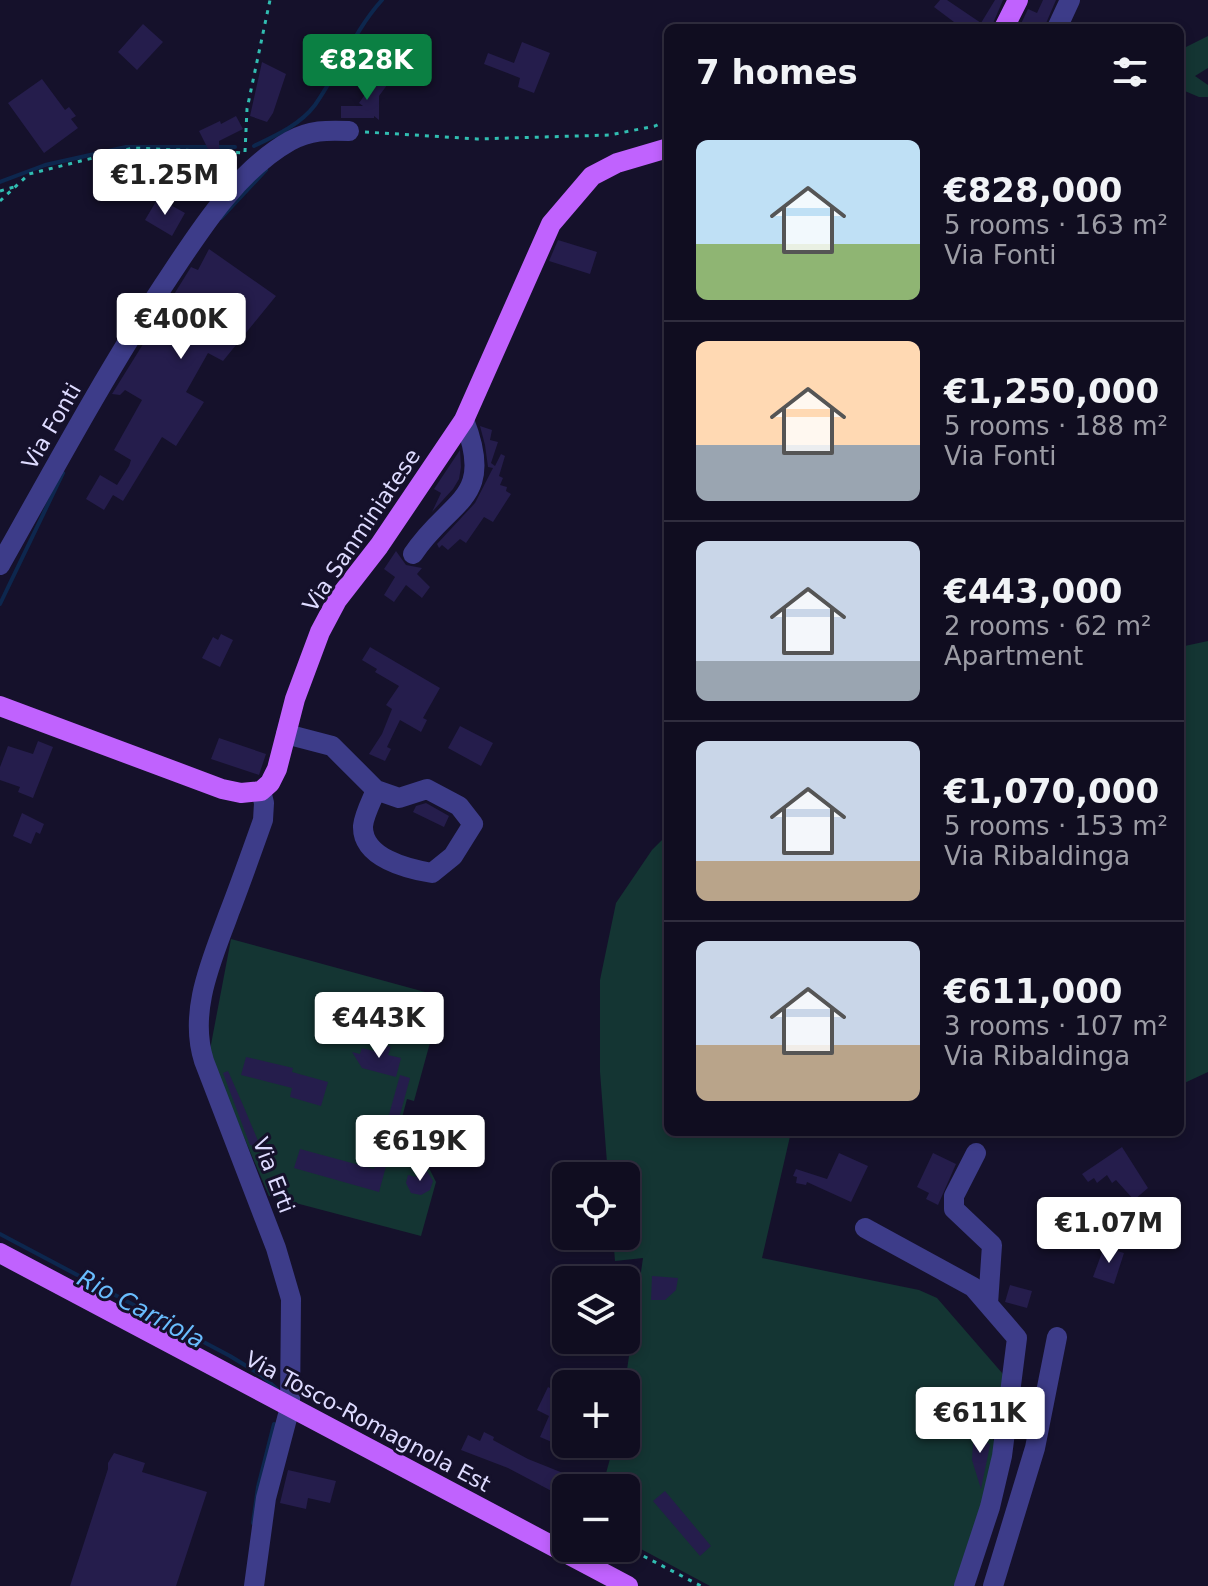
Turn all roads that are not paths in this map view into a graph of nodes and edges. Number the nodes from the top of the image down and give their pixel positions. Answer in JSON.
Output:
{"nodes":[{"id":1,"x":1018,"y":0,"type":"edge"},
{"id":2,"x":1070,"y":0,"type":"edge"},
{"id":3,"x":1006,"y":24,"type":"edge"},
{"id":4,"x":1059,"y":24,"type":"edge"},
{"id":5,"x":349,"y":131,"type":"road end"},
{"id":6,"x":664,"y":149,"type":"edge"},
{"id":7,"x":464,"y":420,"type":"junction"},
{"id":8,"x":413,"y":554,"type":"dead end"},
{"id":9,"x":0,"y":565,"type":"edge"},
{"id":10,"x":0,"y":706,"type":"edge"},
{"id":11,"x":286,"y":734,"type":"junction"},
{"id":12,"x":376,"y":790,"type":"junction"},
{"id":13,"x":261,"y":791,"type":"junction"},
{"id":14,"x":976,"y":1153,"type":"dead end"},
{"id":15,"x":865,"y":1228,"type":"dead end"},
{"id":16,"x":0,"y":1253,"type":"edge"},
{"id":17,"x":988,"y":1304,"type":"junction"},
{"id":18,"x":1057,"y":1337,"type":"dead end"},
{"id":19,"x":290,"y":1407,"type":"junction"},
{"id":20,"x":599,"y":1570,"type":"junction"},
{"id":21,"x":254,"y":1586,"type":"edge"},
{"id":22,"x":616,"y":1586,"type":"edge"},
{"id":23,"x":628,"y":1586,"type":"edge"},
{"id":24,"x":964,"y":1586,"type":"edge"},
{"id":25,"x":993,"y":1586,"type":"edge"}],
"edges":[{"from":1,"to":3,"type":"main road"},
{"from":2,"to":4,"type":"street"},
{"from":5,"to":9,"type":"street","name":"Via Fonti"},
{"from":6,"to":7,"type":"main road","name":"Via Sanminiatese"},
{"from":7,"to":8,"type":"street"},
{"from":7,"to":11,"type":"main road","name":"Via Sanminiatese"},
{"from":10,"to":13,"type":"main road"},
{"from":11,"to":12,"type":"street"},
{"from":11,"to":13,"type":"main road","name":"Via Sanminiatese"},
{"from":12,"to":12,"type":"street"},
{"from":13,"to":19,"type":"street","name":"Via Erti"},
{"from":14,"to":17,"type":"street"},
{"from":15,"to":17,"type":"street"},
{"from":16,"to":19,"type":"main road","name":"Via Tosco-Romagnola Est"},
{"from":17,"to":24,"type":"street"},
{"from":18,"to":25,"type":"street"},
{"from":19,"to":20,"type":"main road","name":"Via Tosco-Romagnola Est"},
{"from":19,"to":21,"type":"street","name":"Via Erti"},
{"from":20,"to":22,"type":"main road"},
{"from":20,"to":23,"type":"main road","name":"Via Tosco-Romagnola Est"}]}
